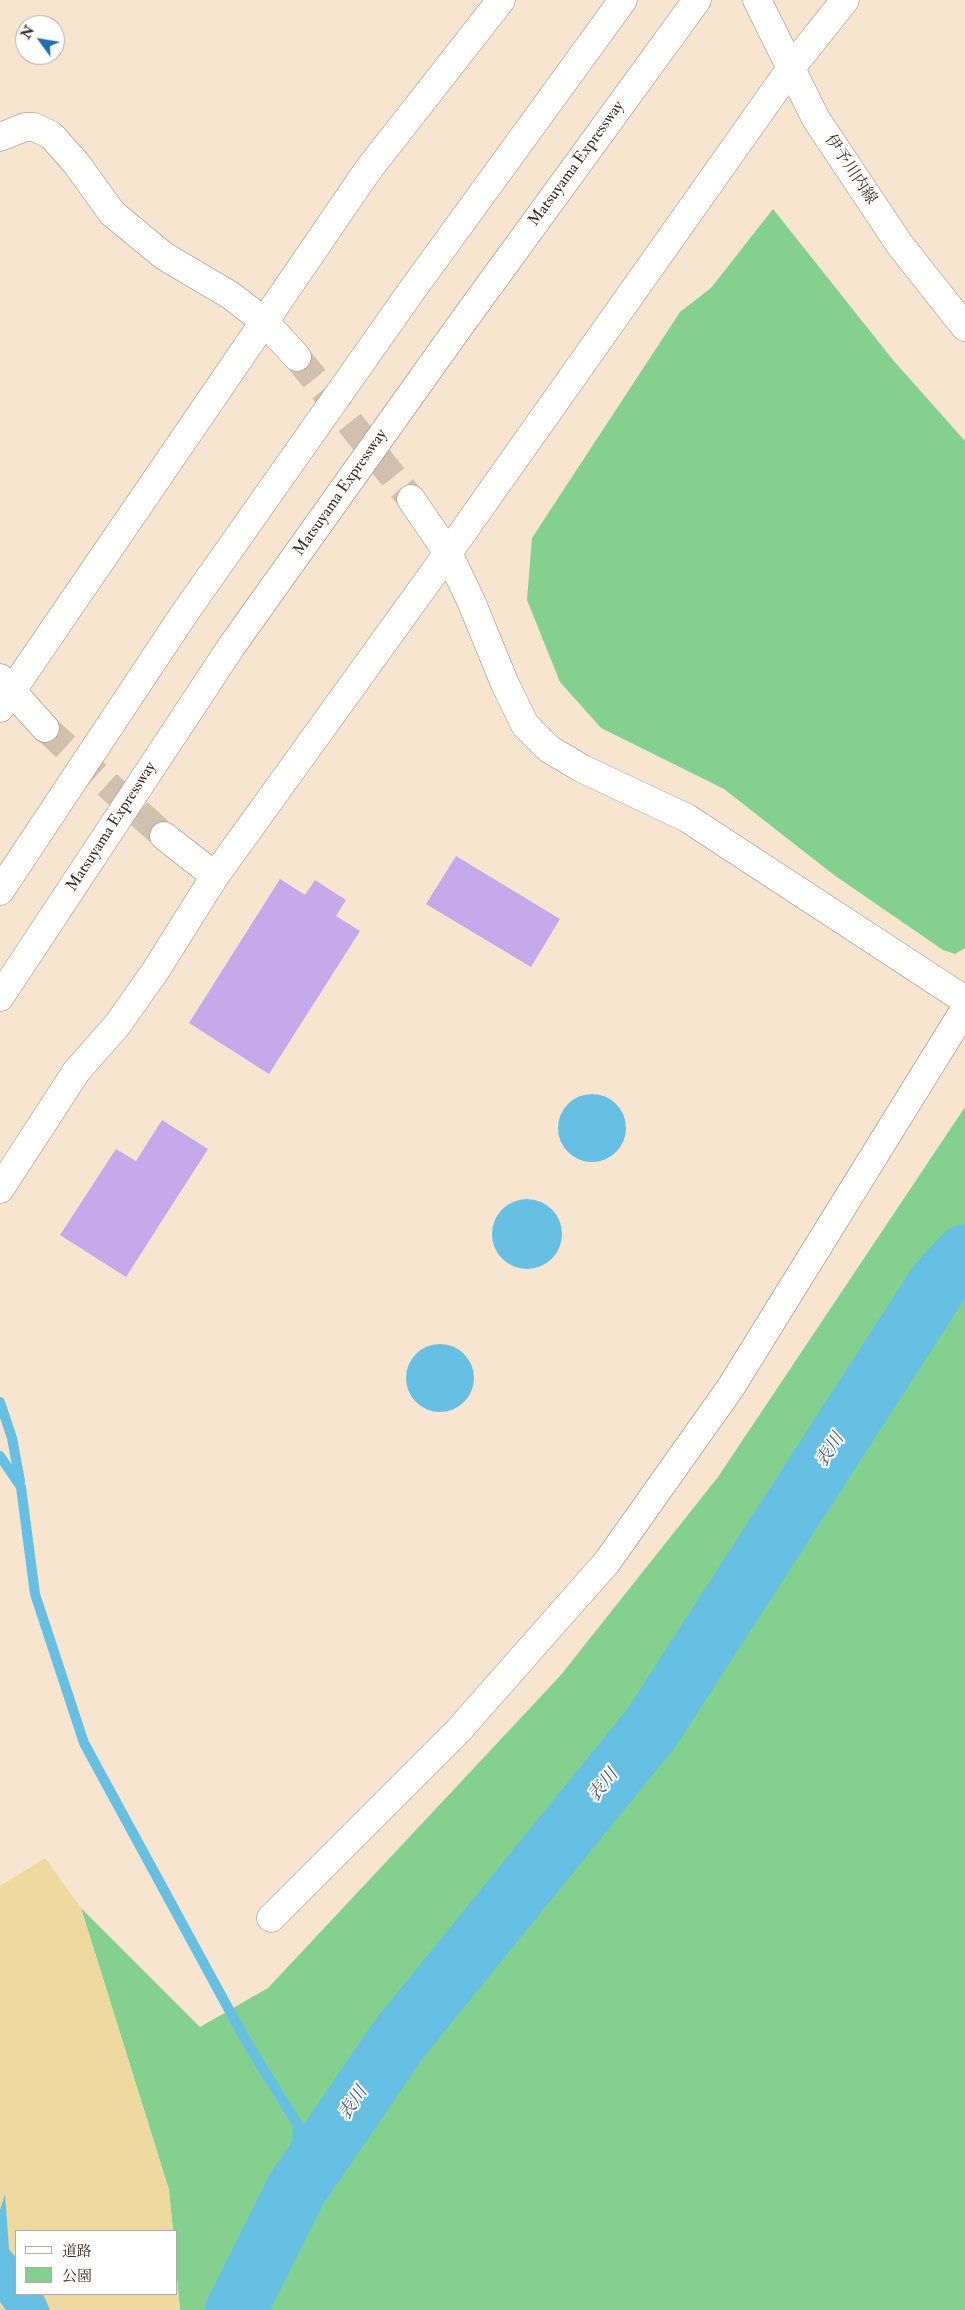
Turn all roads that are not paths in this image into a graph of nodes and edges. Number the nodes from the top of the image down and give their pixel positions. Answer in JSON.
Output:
{"nodes":[{"id":1,"x":501,"y":0,"type":"edge"},
{"id":2,"x":623,"y":0,"type":"edge"},
{"id":3,"x":697,"y":0,"type":"edge"},
{"id":4,"x":757,"y":0,"type":"edge"},
{"id":5,"x":845,"y":0,"type":"edge"},
{"id":6,"x":791,"y":68,"type":"junction"},
{"id":7,"x":0,"y":137,"type":"edge"},
{"id":8,"x":264,"y":321,"type":"junction"},
{"id":9,"x":965,"y":327,"type":"edge"},
{"id":10,"x":297,"y":357,"type":"tunnel mouth"},
{"id":11,"x":411,"y":499,"type":"tunnel mouth"},
{"id":12,"x":448,"y":553,"type":"junction"},
{"id":13,"x":4,"y":692,"type":"edge"},
{"id":14,"x":45,"y":728,"type":"tunnel mouth"},
{"id":15,"x":164,"y":836,"type":"tunnel mouth"},
{"id":16,"x":215,"y":876,"type":"junction"},
{"id":17,"x":0,"y":890,"type":"edge"},
{"id":18,"x":0,"y":997,"type":"edge"},
{"id":19,"x":965,"y":1000,"type":"edge"},
{"id":20,"x":965,"y":1008,"type":"edge"},
{"id":21,"x":0,"y":1189,"type":"edge"},
{"id":22,"x":271,"y":1918,"type":"dead end"}],
"edges":[{"from":1,"to":8,"type":"main road"},
{"from":2,"to":17,"type":"main road"},
{"from":3,"to":18,"type":"main road","name":"Matsuyama Expressway"},
{"from":4,"to":6,"type":"main road","name":"伊予川内線"},
{"from":5,"to":6,"type":"main road"},
{"from":6,"to":9,"type":"main road","name":"伊予川内線"},
{"from":6,"to":12,"type":"main road"},
{"from":7,"to":8,"type":"main road"},
{"from":8,"to":10,"type":"main road"},
{"from":8,"to":13,"type":"main road"},
{"from":11,"to":12,"type":"main road"},
{"from":12,"to":16,"type":"main road"},
{"from":12,"to":19,"type":"main road"},
{"from":13,"to":14,"type":"main road"},
{"from":15,"to":16,"type":"main road"},
{"from":16,"to":21,"type":"main road"},
{"from":20,"to":22,"type":"main road"}]}
